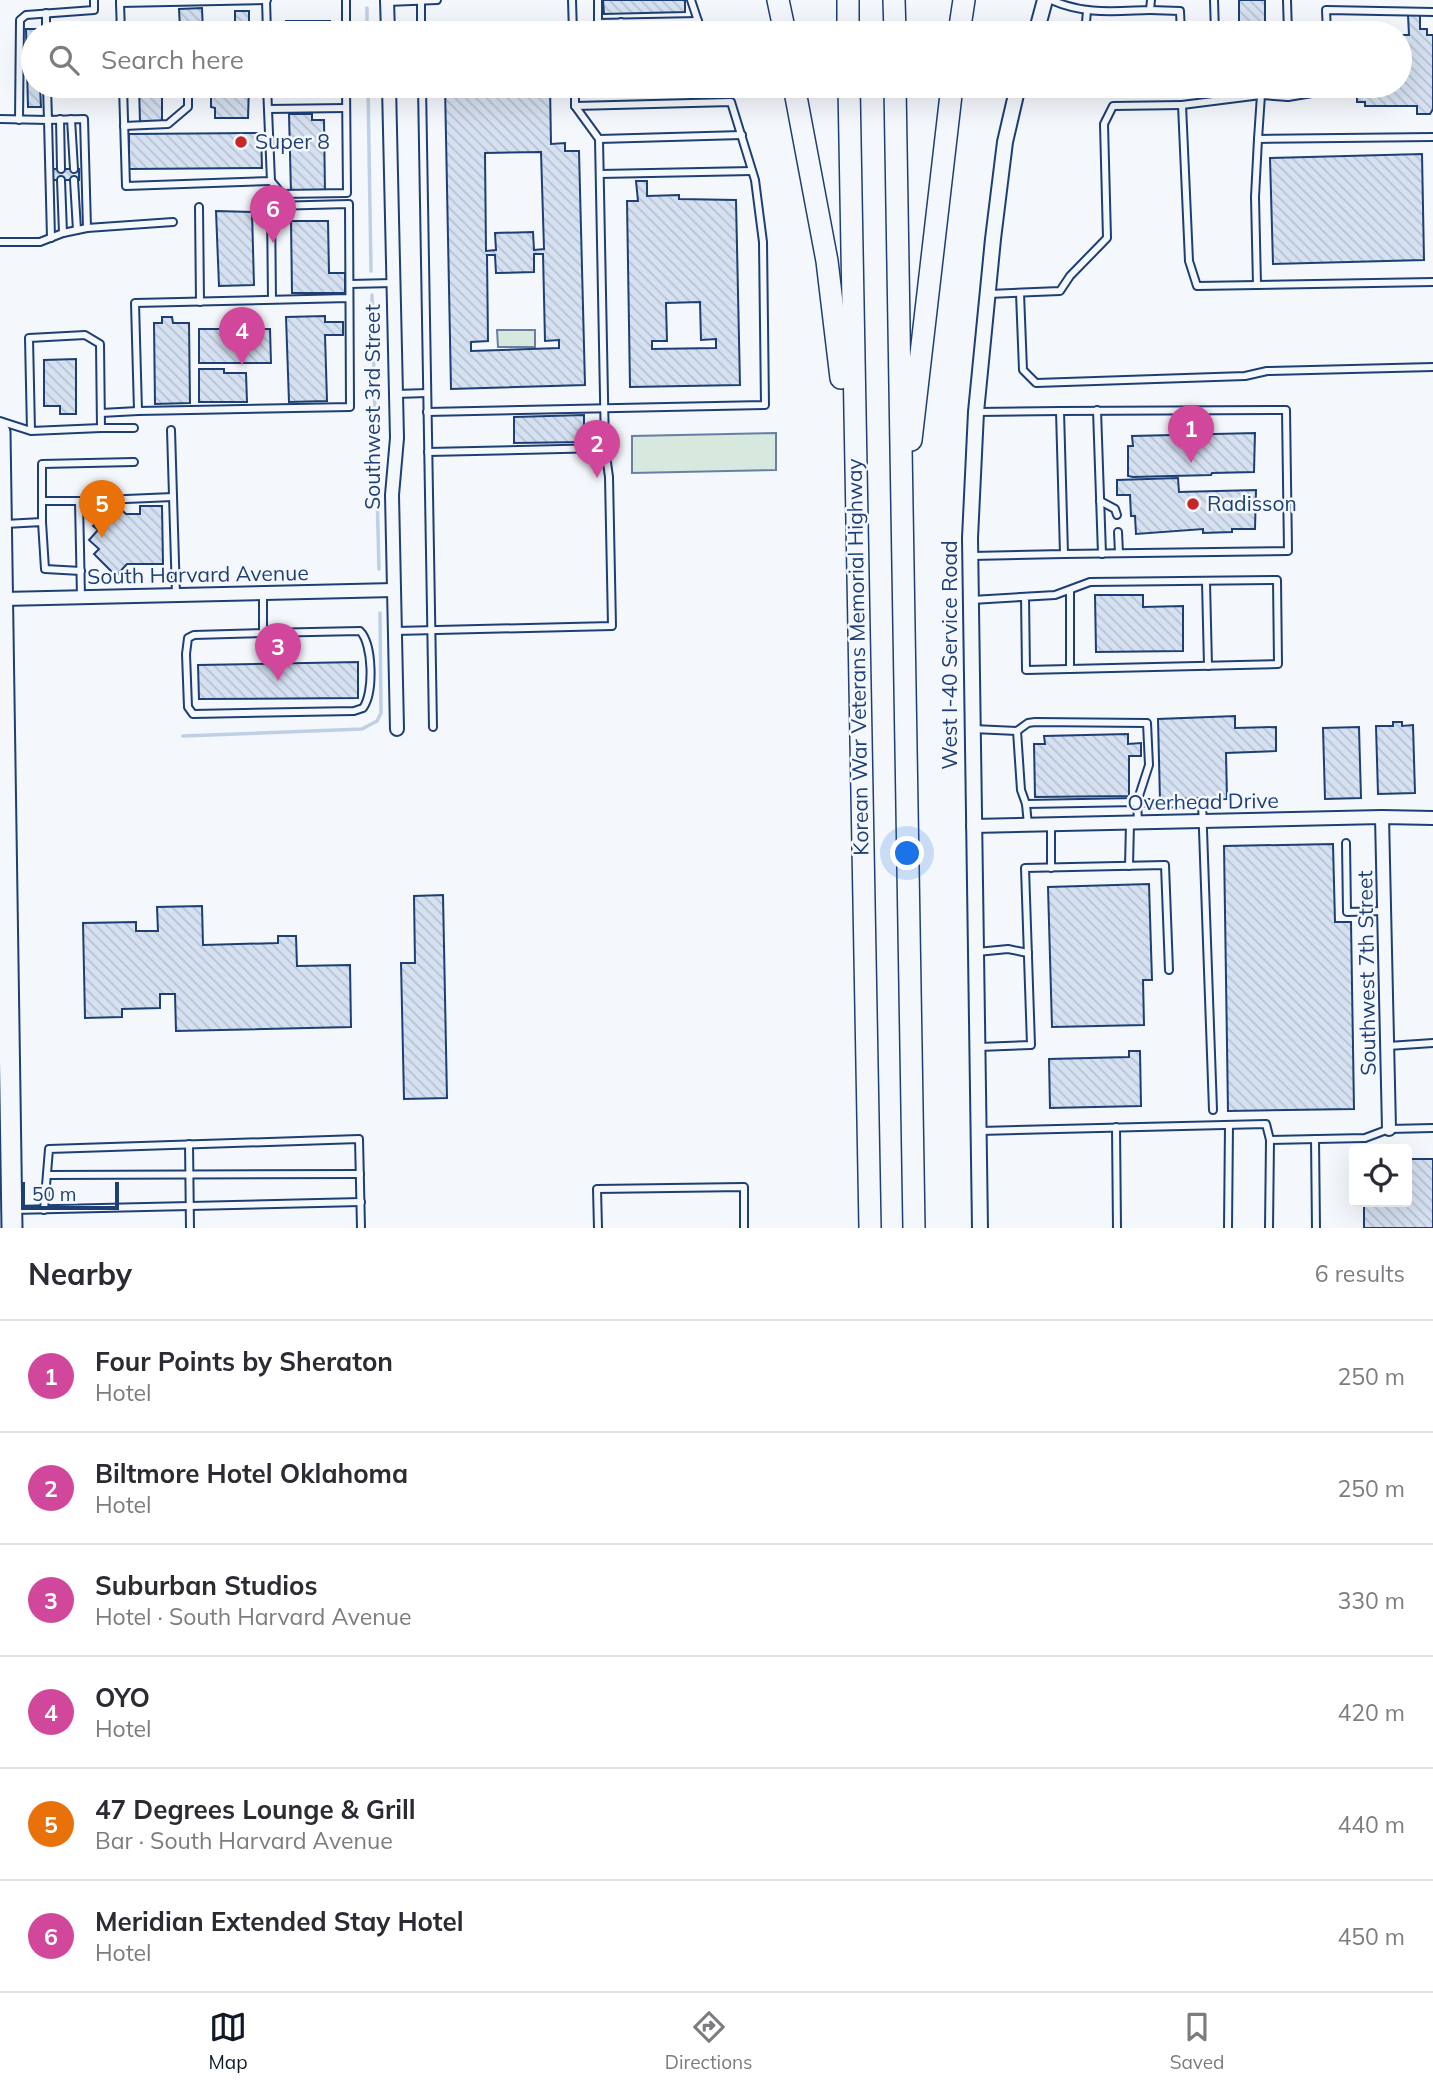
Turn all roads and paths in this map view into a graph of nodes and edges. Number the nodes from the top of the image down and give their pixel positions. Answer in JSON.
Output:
{"nodes":[{"id":1,"x":94,"y":0,"type":"edge"},
{"id":2,"x":267,"y":0,"type":"edge"},
{"id":3,"x":346,"y":0,"type":"edge"},
{"id":4,"x":437,"y":0,"type":"edge"},
{"id":5,"x":572,"y":0,"type":"edge"},
{"id":6,"x":598,"y":0,"type":"edge"},
{"id":7,"x":691,"y":0,"type":"edge"},
{"id":8,"x":779,"y":0,"type":"edge"},
{"id":9,"x":848,"y":0,"type":"edge"},
{"id":10,"x":894,"y":0,"type":"edge"},
{"id":11,"x":964,"y":0,"type":"edge"},
{"id":12,"x":1045,"y":0,"type":"edge"},
{"id":13,"x":1051,"y":0,"type":"edge"},
{"id":14,"x":1151,"y":0,"type":"edge"},
{"id":15,"x":1214,"y":0,"type":"edge"},
{"id":16,"x":1287,"y":0,"type":"edge"},
{"id":17,"x":1325,"y":0,"type":"edge"},
{"id":18,"x":120,"y":1,"type":"edge"},
{"id":19,"x":387,"y":1,"type":"edge"},
{"id":20,"x":421,"y":1,"type":"edge"},
{"id":21,"x":1150,"y":10,"type":"junction"},
{"id":22,"x":1326,"y":10,"type":"junction"},
{"id":23,"x":1087,"y":11,"type":"junction"},
{"id":24,"x":1433,"y":12,"type":"edge"},
{"id":25,"x":46,"y":13,"type":"junction"},
{"id":26,"x":46,"y":21,"type":"edge"},
{"id":27,"x":121,"y":21,"type":"edge"},
{"id":28,"x":267,"y":21,"type":"edge"},
{"id":29,"x":346,"y":21,"type":"edge"},
{"id":30,"x":388,"y":21,"type":"edge"},
{"id":31,"x":421,"y":21,"type":"edge"},
{"id":32,"x":573,"y":21,"type":"edge"},
{"id":33,"x":598,"y":21,"type":"edge"},
{"id":34,"x":698,"y":21,"type":"edge"},
{"id":35,"x":783,"y":21,"type":"edge"},
{"id":36,"x":848,"y":21,"type":"edge"},
{"id":37,"x":895,"y":21,"type":"edge"},
{"id":38,"x":961,"y":21,"type":"edge"},
{"id":39,"x":1039,"y":21,"type":"edge"},
{"id":40,"x":1086,"y":21,"type":"edge"},
{"id":41,"x":1180,"y":21,"type":"edge"},
{"id":42,"x":1215,"y":21,"type":"edge"},
{"id":43,"x":1288,"y":21,"type":"edge"},
{"id":44,"x":1326,"y":21,"type":"edge"},
{"id":45,"x":21,"y":27,"type":"edge"},
{"id":46,"x":21,"y":76,"type":"edge"},
{"id":47,"x":19,"y":84,"type":"joint"},
{"id":48,"x":19,"y":98,"type":"joint"},
{"id":49,"x":44,"y":98,"type":"edge"},
{"id":50,"x":123,"y":98,"type":"edge"},
{"id":51,"x":188,"y":98,"type":"edge"},
{"id":52,"x":268,"y":98,"type":"edge"},
{"id":53,"x":346,"y":98,"type":"edge"},
{"id":54,"x":389,"y":98,"type":"edge"},
{"id":55,"x":422,"y":98,"type":"edge"},
{"id":56,"x":575,"y":98,"type":"edge"},
{"id":57,"x":796,"y":98,"type":"edge"},
{"id":58,"x":849,"y":98,"type":"edge"},
{"id":59,"x":895,"y":98,"type":"edge"},
{"id":60,"x":951,"y":98,"type":"edge"},
{"id":61,"x":1015,"y":98,"type":"edge"},
{"id":62,"x":1220,"y":98,"type":"edge"},
{"id":63,"x":1261,"y":98,"type":"edge"},
{"id":64,"x":1182,"y":105,"type":"junction"},
{"id":65,"x":575,"y":106,"type":"junction"},
{"id":66,"x":346,"y":108,"type":"junction"},
{"id":67,"x":268,"y":109,"type":"junction"},
{"id":68,"x":0,"y":119,"type":"edge"},
{"id":69,"x":71,"y":119,"type":"junction"},
{"id":70,"x":19,"y":120,"type":"junction"},
{"id":71,"x":48,"y":120,"type":"junction"},
{"id":72,"x":60,"y":120,"type":"junction"},
{"id":73,"x":124,"y":126,"type":"junction"},
{"id":74,"x":742,"y":135,"type":"junction"},
{"id":75,"x":1433,"y":137,"type":"edge"},
{"id":76,"x":599,"y":139,"type":"junction"},
{"id":77,"x":1258,"y":139,"type":"junction"},
{"id":78,"x":61,"y":169,"type":"dead end"},
{"id":79,"x":74,"y":169,"type":"dead end"},
{"id":80,"x":752,"y":171,"type":"junction"},
{"id":81,"x":600,"y":174,"type":"junction"},
{"id":82,"x":61,"y":180,"type":"dead end"},
{"id":83,"x":74,"y":180,"type":"dead end"},
{"id":84,"x":271,"y":181,"type":"junction"},
{"id":85,"x":198,"y":207,"type":"dead end"},
{"id":86,"x":173,"y":222,"type":"dead end"},
{"id":87,"x":87,"y":228,"type":"junction"},
{"id":88,"x":77,"y":230,"type":"junction"},
{"id":89,"x":63,"y":233,"type":"junction"},
{"id":90,"x":51,"y":238,"type":"junction"},
{"id":91,"x":0,"y":242,"type":"edge"},
{"id":92,"x":1433,"y":282,"type":"edge"},
{"id":93,"x":393,"y":283,"type":"junction"},
{"id":94,"x":349,"y":284,"type":"junction"},
{"id":95,"x":1257,"y":285,"type":"junction"},
{"id":96,"x":1020,"y":293,"type":"junction"},
{"id":97,"x":987,"y":294,"type":"junction"},
{"id":98,"x":349,"y":298,"type":"junction"},
{"id":99,"x":272,"y":300,"type":"junction"},
{"id":100,"x":200,"y":302,"type":"junction"},
{"id":101,"x":1433,"y":367,"type":"edge"},
{"id":102,"x":427,"y":393,"type":"junction"},
{"id":103,"x":396,"y":394,"type":"junction"},
{"id":104,"x":604,"y":408,"type":"junction"},
{"id":105,"x":1097,"y":410,"type":"junction"},
{"id":106,"x":138,"y":411,"type":"junction"},
{"id":107,"x":1060,"y":411,"type":"junction"},
{"id":108,"x":427,"y":412,"type":"junction"},
{"id":109,"x":976,"y":412,"type":"junction"},
{"id":110,"x":101,"y":413,"type":"junction"},
{"id":111,"x":0,"y":421,"type":"edge"},
{"id":112,"x":134,"y":428,"type":"dead end"},
{"id":113,"x":101,"y":429,"type":"junction"},
{"id":114,"x":171,"y":430,"type":"dead end"},
{"id":115,"x":31,"y":431,"type":"junction"},
{"id":116,"x":0,"y":432,"type":"edge"},
{"id":117,"x":605,"y":448,"type":"junction"},
{"id":118,"x":428,"y":452,"type":"junction"},
{"id":119,"x":134,"y":462,"type":"dead end"},
{"id":120,"x":855,"y":488,"type":"junction"},
{"id":121,"x":173,"y":497,"type":"junction"},
{"id":122,"x":42,"y":501,"type":"junction"},
{"id":123,"x":79,"y":501,"type":"junction"},
{"id":124,"x":1100,"y":501,"type":"junction"},
{"id":125,"x":901,"y":511,"type":"junction"},
{"id":126,"x":1117,"y":515,"type":"dead end"},
{"id":127,"x":42,"y":522,"type":"junction"},
{"id":128,"x":1,"y":524,"type":"edge"},
{"id":129,"x":1118,"y":532,"type":"dead end"},
{"id":130,"x":1119,"y":553,"type":"junction"},
{"id":131,"x":1064,"y":554,"type":"junction"},
{"id":132,"x":1102,"y":554,"type":"junction"},
{"id":133,"x":970,"y":556,"type":"junction"},
{"id":134,"x":81,"y":571,"type":"junction"},
{"id":135,"x":1206,"y":582,"type":"junction"},
{"id":136,"x":394,"y":590,"type":"junction"},
{"id":137,"x":1070,"y":592,"type":"junction"},
{"id":138,"x":264,"y":593,"type":"junction"},
{"id":139,"x":176,"y":595,"type":"junction"},
{"id":140,"x":81,"y":597,"type":"junction"},
{"id":141,"x":1026,"y":597,"type":"junction"},
{"id":142,"x":2,"y":599,"type":"junction"},
{"id":143,"x":970,"y":600,"type":"junction"},
{"id":144,"x":395,"y":631,"type":"junction"},
{"id":145,"x":432,"y":631,"type":"junction"},
{"id":146,"x":263,"y":633,"type":"junction"},
{"id":147,"x":1208,"y":666,"type":"junction"},
{"id":148,"x":1070,"y":669,"type":"junction"},
{"id":149,"x":433,"y":727,"type":"dead end"},
{"id":150,"x":397,"y":729,"type":"dead end"},
{"id":151,"x":972,"y":729,"type":"junction"},
{"id":152,"x":1017,"y":732,"type":"junction"},
{"id":153,"x":1137,"y":802,"type":"junction"},
{"id":154,"x":1026,"y":804,"type":"junction"},
{"id":155,"x":1382,"y":817,"type":"junction"},
{"id":156,"x":1433,"y":818,"type":"edge"},
{"id":157,"x":1203,"y":821,"type":"junction"},
{"id":158,"x":1134,"y":822,"type":"junction"},
{"id":159,"x":1051,"y":824,"type":"junction"},
{"id":160,"x":1028,"y":825,"type":"junction"},
{"id":161,"x":973,"y":826,"type":"junction"},
{"id":162,"x":1346,"y":843,"type":"dead end"},
{"id":163,"x":1129,"y":866,"type":"junction"},
{"id":164,"x":1051,"y":868,"type":"junction"},
{"id":165,"x":1385,"y":911,"type":"junction"},
{"id":166,"x":982,"y":951,"type":"junction"},
{"id":167,"x":1028,"y":953,"type":"junction"},
{"id":168,"x":1169,"y":970,"type":"dead end"},
{"id":169,"x":4,"y":1025,"type":"edge"},
{"id":170,"x":1433,"y":1043,"type":"edge"},
{"id":171,"x":977,"y":1046,"type":"junction"},
{"id":172,"x":1388,"y":1046,"type":"junction"},
{"id":173,"x":1213,"y":1110,"type":"dead end"},
{"id":174,"x":1229,"y":1125,"type":"junction"},
{"id":175,"x":1116,"y":1127,"type":"junction"},
{"id":176,"x":1433,"y":1128,"type":"edge"},
{"id":177,"x":1390,"y":1129,"type":"junction"},
{"id":178,"x":978,"y":1131,"type":"junction"},
{"id":179,"x":1270,"y":1139,"type":"junction"},
{"id":180,"x":1315,"y":1139,"type":"junction"},
{"id":181,"x":189,"y":1144,"type":"junction"},
{"id":182,"x":360,"y":1174,"type":"junction"},
{"id":183,"x":47,"y":1175,"type":"junction"},
{"id":184,"x":188,"y":1175,"type":"junction"},
{"id":185,"x":360,"y":1202,"type":"junction"},
{"id":186,"x":190,"y":1206,"type":"junction"},
{"id":187,"x":44,"y":1210,"type":"junction"},
{"id":188,"x":11,"y":1219,"type":"edge"},
{"id":189,"x":190,"y":1228,"type":"edge"},
{"id":190,"x":361,"y":1228,"type":"edge"},
{"id":191,"x":598,"y":1228,"type":"edge"},
{"id":192,"x":744,"y":1228,"type":"edge"},
{"id":193,"x":870,"y":1228,"type":"edge"},
{"id":194,"x":914,"y":1228,"type":"edge"},
{"id":195,"x":980,"y":1228,"type":"edge"},
{"id":196,"x":1117,"y":1228,"type":"edge"},
{"id":197,"x":1228,"y":1228,"type":"edge"},
{"id":198,"x":1269,"y":1228,"type":"edge"},
{"id":199,"x":1316,"y":1228,"type":"edge"}],
"edges":[{"from":1,"to":25,"type":"lane"},
{"from":2,"to":18,"type":"lane"},
{"from":2,"to":28,"type":"lane"},
{"from":3,"to":29,"type":"lane"},
{"from":4,"to":20,"type":"lane"},
{"from":5,"to":32,"type":"lane"},
{"from":6,"to":33,"type":"lane"},
{"from":7,"to":34,"type":"lane"},
{"from":8,"to":35,"type":"highway"},
{"from":9,"to":36,"type":"highway"},
{"from":10,"to":37,"type":"highway"},
{"from":11,"to":38,"type":"highway"},
{"from":12,"to":39,"type":"street"},
{"from":13,"to":23,"type":"lane"},
{"from":14,"to":21,"type":"lane"},
{"from":15,"to":42,"type":"lane"},
{"from":16,"to":43,"type":"lane"},
{"from":17,"to":22,"type":"lane"},
{"from":18,"to":27,"type":"lane"},
{"from":19,"to":20,"type":"lane"},
{"from":19,"to":30,"type":"street"},
{"from":20,"to":31,"type":"lane"},
{"from":21,"to":23,"type":"lane"},
{"from":21,"to":41,"type":"lane"},
{"from":22,"to":24,"type":"lane"},
{"from":22,"to":44,"type":"lane"},
{"from":23,"to":40,"type":"lane"},
{"from":25,"to":26,"type":"lane"},
{"from":25,"to":45,"type":"lane"},
{"from":46,"to":47,"type":"lane"},
{"from":47,"to":48,"type":"lane"},
{"from":48,"to":70,"type":"lane"},
{"from":49,"to":71,"type":"lane"},
{"from":50,"to":73,"type":"lane"},
{"from":51,"to":73,"type":"lane"},
{"from":52,"to":67,"type":"lane"},
{"from":53,"to":66,"type":"lane"},
{"from":54,"to":93,"type":"street","name":"Southwest 3rd Street"},
{"from":55,"to":102,"type":"lane"},
{"from":56,"to":65,"type":"lane"},
{"from":57,"to":120,"type":"highway"},
{"from":58,"to":120,"type":"highway","name":"Korean War Veterans Memorial Highway"},
{"from":59,"to":125,"type":"highway"},
{"from":60,"to":125,"type":"highway"},
{"from":61,"to":97,"type":"street","name":"West I-40 Service Road"},
{"from":62,"to":64,"type":"lane"},
{"from":63,"to":77,"type":"lane"},
{"from":64,"to":95,"type":"lane"},
{"from":64,"to":96,"type":"lane"},
{"from":65,"to":74,"type":"lane"},
{"from":65,"to":76,"type":"lane"},
{"from":66,"to":67,"type":"lane"},
{"from":66,"to":84,"type":"lane"},
{"from":67,"to":84,"type":"lane"},
{"from":68,"to":70,"type":"lane"},
{"from":69,"to":72,"type":"lane"},
{"from":69,"to":79,"type":"lane"},
{"from":69,"to":87,"type":"lane"},
{"from":70,"to":71,"type":"lane"},
{"from":71,"to":72,"type":"lane"},
{"from":71,"to":90,"type":"lane"},
{"from":72,"to":78,"type":"lane"},
{"from":73,"to":84,"type":"lane"},
{"from":74,"to":76,"type":"lane"},
{"from":74,"to":80,"type":"lane"},
{"from":75,"to":77,"type":"lane"},
{"from":76,"to":81,"type":"lane"},
{"from":77,"to":95,"type":"lane"},
{"from":80,"to":81,"type":"lane"},
{"from":80,"to":104,"type":"lane"},
{"from":81,"to":104,"type":"lane"},
{"from":82,"to":89,"type":"lane"},
{"from":83,"to":88,"type":"lane"},
{"from":85,"to":100,"type":"lane"},
{"from":86,"to":87,"type":"lane"},
{"from":87,"to":88,"type":"lane"},
{"from":88,"to":89,"type":"lane"},
{"from":89,"to":90,"type":"lane"},
{"from":90,"to":91,"type":"lane"},
{"from":92,"to":95,"type":"lane"},
{"from":93,"to":94,"type":"lane"},
{"from":93,"to":103,"type":"street","name":"Southwest 3rd Street"},
{"from":94,"to":98,"type":"lane"},
{"from":94,"to":99,"type":"lane"},
{"from":96,"to":97,"type":"lane"},
{"from":96,"to":101,"type":"lane"},
{"from":97,"to":109,"type":"street","name":"West I-40 Service Road"},
{"from":98,"to":99,"type":"lane"},
{"from":98,"to":106,"type":"lane"},
{"from":99,"to":100,"type":"lane"},
{"from":100,"to":106,"type":"lane"},
{"from":102,"to":103,"type":"lane"},
{"from":102,"to":108,"type":"lane"},
{"from":103,"to":136,"type":"street","name":"Southwest 3rd Street"},
{"from":104,"to":108,"type":"lane"},
{"from":104,"to":117,"type":"lane"},
{"from":105,"to":107,"type":"lane"},
{"from":105,"to":124,"type":"lane"},
{"from":105,"to":130,"type":"lane"},
{"from":106,"to":110,"type":"lane"},
{"from":107,"to":109,"type":"lane"},
{"from":107,"to":131,"type":"lane"},
{"from":108,"to":118,"type":"lane"},
{"from":109,"to":133,"type":"street","name":"West I-40 Service Road"},
{"from":110,"to":113,"type":"lane"},
{"from":110,"to":115,"type":"lane"},
{"from":111,"to":115,"type":"lane"},
{"from":112,"to":113,"type":"lane"},
{"from":113,"to":115,"type":"lane"},
{"from":114,"to":121,"type":"lane"},
{"from":116,"to":128,"type":"main road"},
{"from":117,"to":118,"type":"lane"},
{"from":117,"to":145,"type":"lane"},
{"from":118,"to":145,"type":"lane"},
{"from":119,"to":122,"type":"lane"},
{"from":120,"to":193,"type":"highway","name":"Korean War Veterans Memorial Highway"},
{"from":121,"to":123,"type":"lane"},
{"from":121,"to":139,"type":"lane"},
{"from":122,"to":123,"type":"lane"},
{"from":122,"to":127,"type":"lane"},
{"from":123,"to":134,"type":"lane"},
{"from":124,"to":126,"type":"lane"},
{"from":124,"to":132,"type":"lane"},
{"from":125,"to":194,"type":"highway"},
{"from":127,"to":128,"type":"lane"},
{"from":127,"to":134,"type":"lane"},
{"from":128,"to":142,"type":"main road"},
{"from":129,"to":130,"type":"lane"},
{"from":130,"to":132,"type":"lane"},
{"from":131,"to":132,"type":"lane"},
{"from":131,"to":133,"type":"lane"},
{"from":133,"to":143,"type":"street","name":"West I-40 Service Road"},
{"from":134,"to":140,"type":"lane"},
{"from":135,"to":137,"type":"lane"},
{"from":135,"to":147,"type":"lane"},
{"from":135,"to":147,"type":"lane"},
{"from":136,"to":138,"type":"street","name":"South Harvard Avenue"},
{"from":136,"to":144,"type":"street","name":"Southwest 3rd Street"},
{"from":137,"to":141,"type":"lane"},
{"from":137,"to":148,"type":"lane"},
{"from":138,"to":139,"type":"street","name":"South Harvard Avenue"},
{"from":138,"to":146,"type":"lane"},
{"from":139,"to":140,"type":"street","name":"South Harvard Avenue"},
{"from":140,"to":142,"type":"street","name":"South Harvard Avenue"},
{"from":141,"to":143,"type":"lane"},
{"from":141,"to":148,"type":"lane"},
{"from":142,"to":169,"type":"main road"},
{"from":143,"to":151,"type":"street","name":"West I-40 Service Road"},
{"from":144,"to":145,"type":"lane"},
{"from":144,"to":150,"type":"street","name":"Southwest 3rd Street"},
{"from":145,"to":149,"type":"lane"},
{"from":146,"to":146,"type":"lane"},
{"from":147,"to":148,"type":"lane"},
{"from":151,"to":152,"type":"lane"},
{"from":151,"to":161,"type":"street","name":"West I-40 Service Road"},
{"from":152,"to":153,"type":"lane"},
{"from":152,"to":154,"type":"lane"},
{"from":153,"to":154,"type":"lane"},
{"from":153,"to":157,"type":"lane"},
{"from":153,"to":158,"type":"lane"},
{"from":154,"to":160,"type":"lane"},
{"from":155,"to":156,"type":"street","name":"Overhead Drive"},
{"from":155,"to":157,"type":"street","name":"Overhead Drive"},
{"from":155,"to":165,"type":"street","name":"Southwest 7th Street"},
{"from":157,"to":158,"type":"street","name":"Overhead Drive"},
{"from":157,"to":173,"type":"lane"},
{"from":158,"to":159,"type":"street","name":"Overhead Drive"},
{"from":158,"to":163,"type":"lane"},
{"from":159,"to":160,"type":"street","name":"Overhead Drive"},
{"from":159,"to":164,"type":"lane"},
{"from":160,"to":161,"type":"street","name":"Overhead Drive"},
{"from":161,"to":166,"type":"street","name":"West I-40 Service Road"},
{"from":162,"to":165,"type":"lane"},
{"from":163,"to":164,"type":"lane"},
{"from":163,"to":168,"type":"lane"},
{"from":164,"to":167,"type":"lane"},
{"from":165,"to":172,"type":"street","name":"Southwest 7th Street"},
{"from":166,"to":167,"type":"lane"},
{"from":166,"to":171,"type":"street","name":"West I-40 Service Road"},
{"from":167,"to":171,"type":"lane"},
{"from":169,"to":188,"type":"main road"},
{"from":170,"to":172,"type":"lane"},
{"from":171,"to":178,"type":"street","name":"West I-40 Service Road"},
{"from":172,"to":177,"type":"street","name":"Southwest 7th Street"},
{"from":174,"to":175,"type":"lane"},
{"from":174,"to":179,"type":"lane"},
{"from":174,"to":197,"type":"lane"},
{"from":175,"to":178,"type":"lane"},
{"from":175,"to":196,"type":"lane"},
{"from":176,"to":177,"type":"lane"},
{"from":177,"to":180,"type":"lane"},
{"from":178,"to":195,"type":"street","name":"West I-40 Service Road"},
{"from":179,"to":180,"type":"lane"},
{"from":179,"to":198,"type":"lane"},
{"from":180,"to":199,"type":"lane"},
{"from":181,"to":182,"type":"lane"},
{"from":181,"to":183,"type":"lane"},
{"from":181,"to":184,"type":"lane"},
{"from":182,"to":184,"type":"lane"},
{"from":182,"to":185,"type":"lane"},
{"from":183,"to":184,"type":"lane"},
{"from":183,"to":187,"type":"lane"},
{"from":184,"to":186,"type":"lane"},
{"from":185,"to":186,"type":"lane"},
{"from":185,"to":190,"type":"lane"},
{"from":186,"to":187,"type":"lane"},
{"from":186,"to":189,"type":"lane"},
{"from":187,"to":188,"type":"lane"},
{"from":191,"to":192,"type":"lane"}]}
